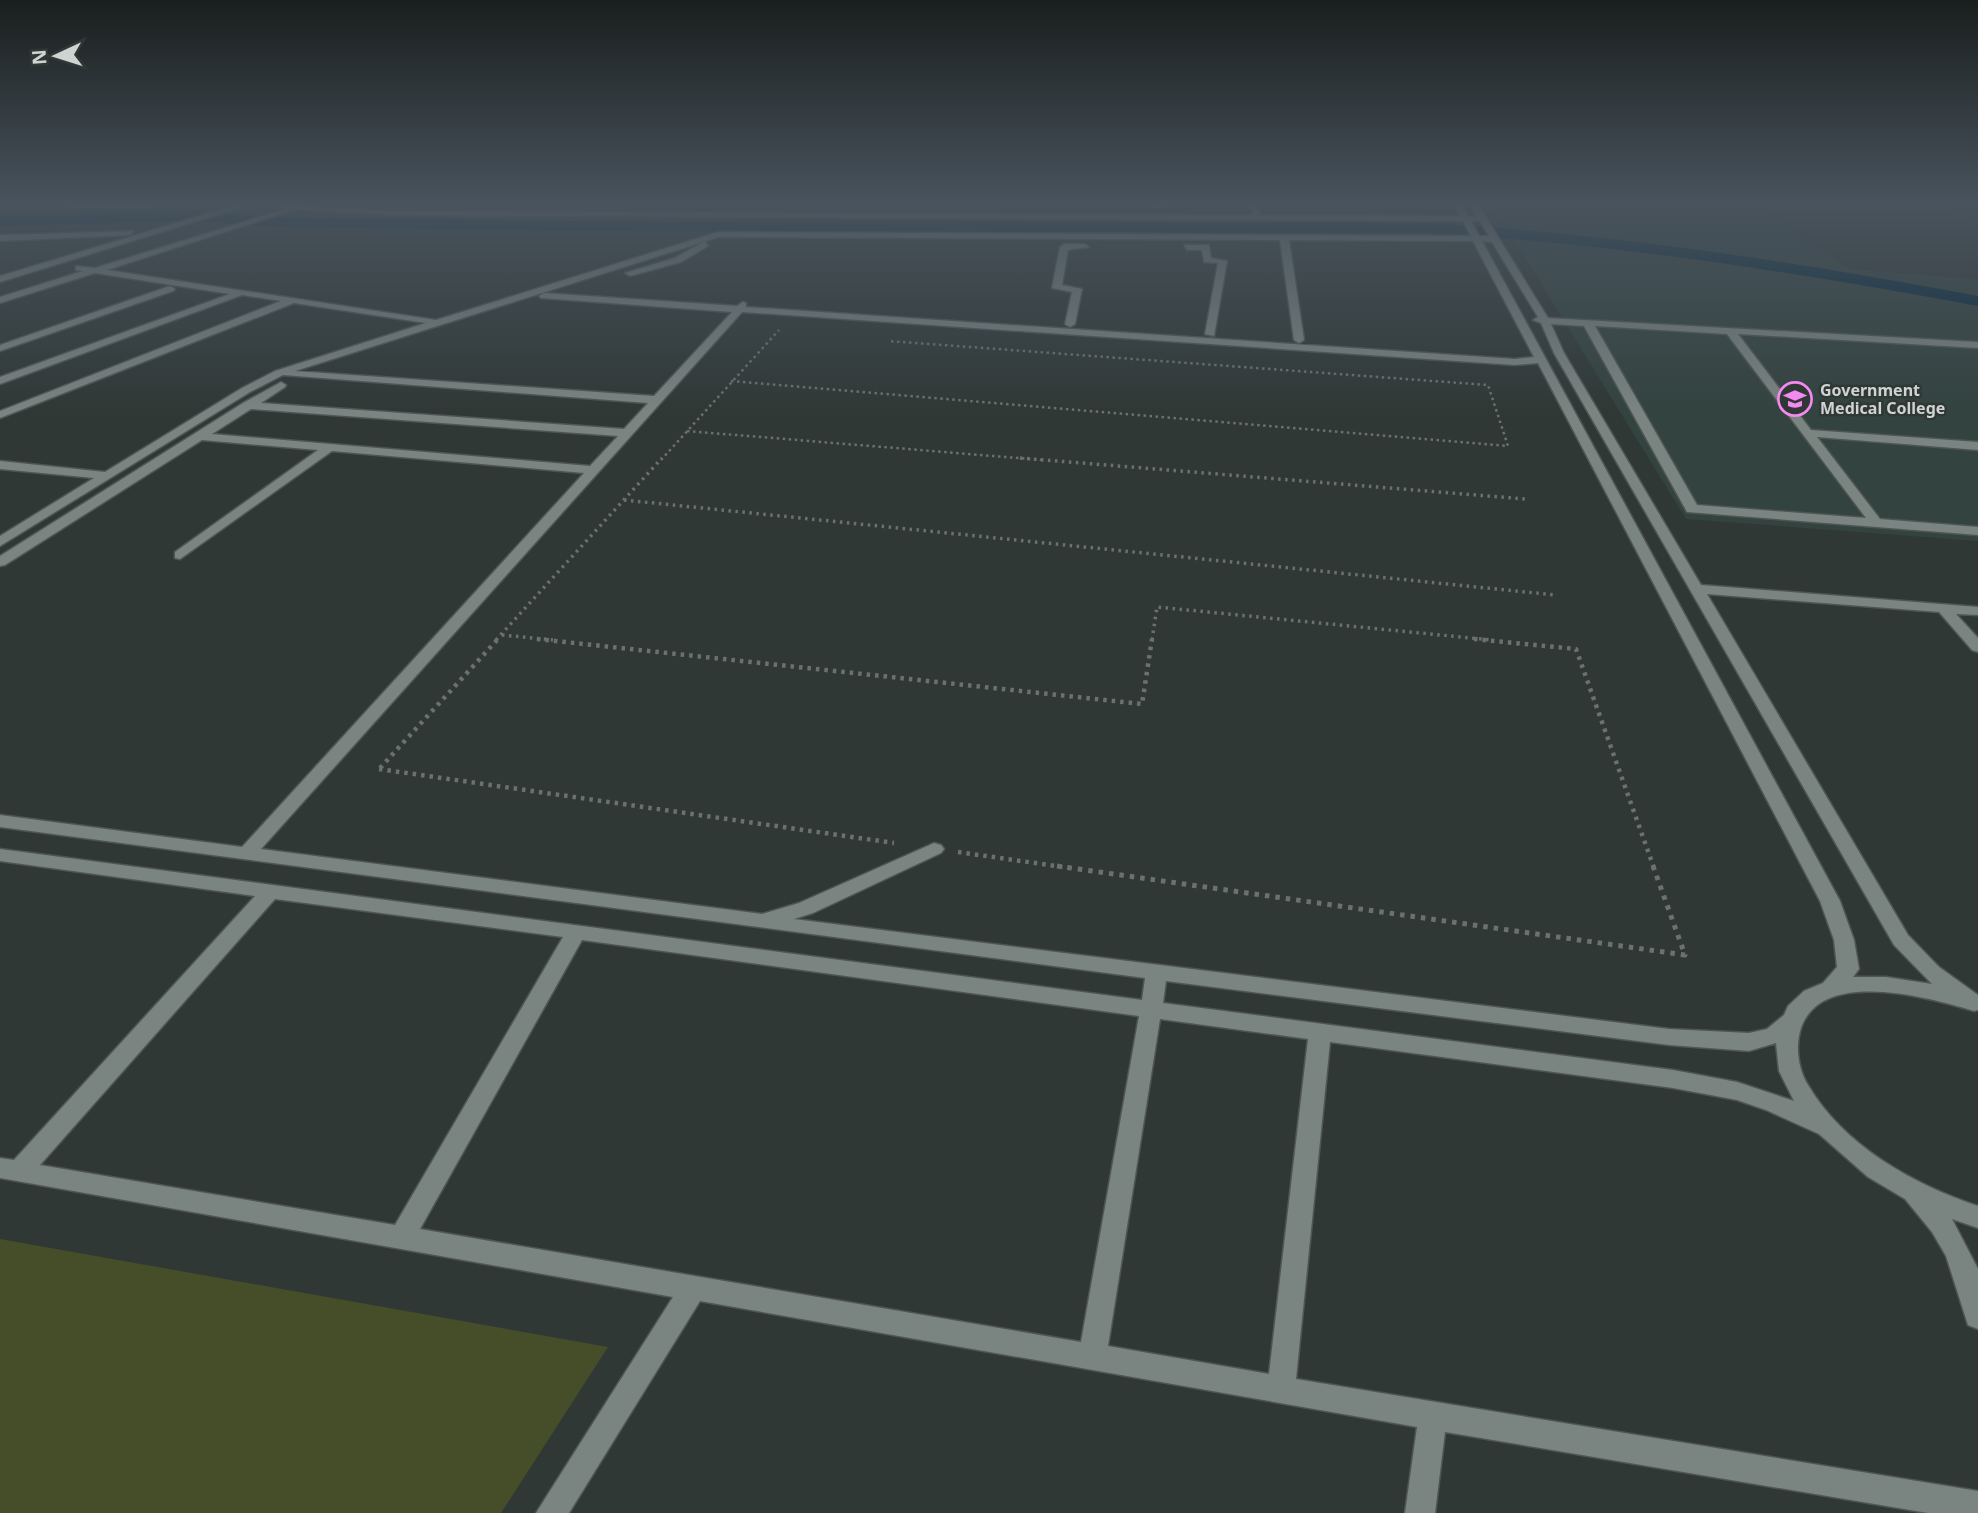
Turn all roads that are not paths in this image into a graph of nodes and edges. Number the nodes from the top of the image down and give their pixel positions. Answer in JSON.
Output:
{"nodes":[{"id":1,"x":25,"y":272,"type":"edge"},
{"id":2,"x":71,"y":272,"type":"edge"},
{"id":3,"x":78,"y":272,"type":"edge"},
{"id":4,"x":83,"y":272,"type":"edge"},
{"id":5,"x":104,"y":272,"type":"edge"},
{"id":6,"x":600,"y":272,"type":"edge"},
{"id":7,"x":635,"y":272,"type":"edge"},
{"id":8,"x":1060,"y":272,"type":"edge"},
{"id":9,"x":1221,"y":272,"type":"edge"},
{"id":10,"x":1289,"y":272,"type":"edge"},
{"id":11,"x":1499,"y":272,"type":"edge"},
{"id":12,"x":1510,"y":272,"type":"edge"},
{"id":13,"x":0,"y":279,"type":"edge"},
{"id":14,"x":170,"y":289,"type":"junction"},
{"id":15,"x":566,"y":290,"type":"junction"},
{"id":16,"x":0,"y":293,"type":"edge"},
{"id":17,"x":241,"y":293,"type":"junction"},
{"id":18,"x":544,"y":296,"type":"junction"},
{"id":19,"x":227,"y":298,"type":"junction"},
{"id":20,"x":0,"y":300,"type":"edge"},
{"id":21,"x":293,"y":300,"type":"junction"},
{"id":22,"x":279,"y":306,"type":"junction"},
{"id":23,"x":742,"y":306,"type":"junction"},
{"id":24,"x":1520,"y":319,"type":"junction"},
{"id":25,"x":1545,"y":321,"type":"junction"},
{"id":26,"x":1588,"y":323,"type":"junction"},
{"id":27,"x":1070,"y":324,"type":"junction"},
{"id":28,"x":436,"y":326,"type":"junction"},
{"id":29,"x":420,"y":328,"type":"junction"},
{"id":30,"x":1104,"y":330,"type":"junction"},
{"id":31,"x":1730,"y":331,"type":"junction"},
{"id":32,"x":1210,"y":334,"type":"junction"},
{"id":33,"x":1299,"y":340,"type":"junction"},
{"id":34,"x":1978,"y":345,"type":"edge"},
{"id":35,"x":0,"y":348,"type":"edge"},
{"id":36,"x":1542,"y":360,"type":"junction"},
{"id":37,"x":279,"y":373,"type":"junction"},
{"id":38,"x":299,"y":375,"type":"junction"},
{"id":39,"x":0,"y":380,"type":"edge"},
{"id":40,"x":657,"y":400,"type":"junction"},
{"id":41,"x":247,"y":405,"type":"junction"},
{"id":42,"x":0,"y":415,"type":"edge"},
{"id":43,"x":626,"y":433,"type":"junction"},
{"id":44,"x":1808,"y":433,"type":"junction"},
{"id":45,"x":199,"y":436,"type":"junction"},
{"id":46,"x":1978,"y":446,"type":"edge"},
{"id":47,"x":330,"y":447,"type":"junction"},
{"id":48,"x":0,"y":465,"type":"edge"},
{"id":49,"x":593,"y":470,"type":"junction"},
{"id":50,"x":106,"y":476,"type":"junction"},
{"id":51,"x":133,"y":478,"type":"junction"},
{"id":52,"x":1876,"y":523,"type":"junction"},
{"id":53,"x":1978,"y":531,"type":"edge"},
{"id":54,"x":0,"y":542,"type":"edge"},
{"id":55,"x":180,"y":555,"type":"dead end"},
{"id":56,"x":0,"y":562,"type":"edge"},
{"id":57,"x":1697,"y":589,"type":"junction"},
{"id":58,"x":1943,"y":608,"type":"junction"},
{"id":59,"x":1978,"y":611,"type":"edge"},
{"id":60,"x":1978,"y":647,"type":"edge"},
{"id":61,"x":0,"y":821,"type":"edge"},
{"id":62,"x":934,"y":849,"type":"road end"},
{"id":63,"x":247,"y":853,"type":"junction"},
{"id":64,"x":0,"y":855,"type":"edge"},
{"id":65,"x":271,"y":891,"type":"junction"},
{"id":66,"x":761,"y":922,"type":"junction"},
{"id":67,"x":576,"y":932,"type":"junction"},
{"id":68,"x":1157,"y":973,"type":"junction"},
{"id":69,"x":1831,"y":989,"type":"junction"},
{"id":70,"x":1976,"y":1004,"type":"edge"},
{"id":71,"x":1151,"y":1009,"type":"junction"},
{"id":72,"x":1789,"y":1022,"type":"junction"},
{"id":73,"x":1320,"y":1032,"type":"junction"},
{"id":74,"x":1826,"y":1128,"type":"junction"},
{"id":75,"x":9,"y":1170,"type":"edge"},
{"id":76,"x":1908,"y":1188,"type":"junction"},
{"id":77,"x":1978,"y":1217,"type":"edge"},
{"id":78,"x":402,"y":1237,"type":"junction"},
{"id":79,"x":693,"y":1288,"type":"junction"},
{"id":80,"x":1978,"y":1316,"type":"edge"},
{"id":81,"x":1092,"y":1357,"type":"junction"},
{"id":82,"x":1281,"y":1390,"type":"junction"},
{"id":83,"x":1433,"y":1416,"type":"junction"},
{"id":84,"x":1978,"y":1506,"type":"edge"},
{"id":85,"x":551,"y":1513,"type":"edge"},
{"id":86,"x":1420,"y":1513,"type":"edge"}],
"edges":[{"from":1,"to":13,"type":"street"},
{"from":2,"to":16,"type":"street"},
{"from":3,"to":20,"type":"street"},
{"from":4,"to":14,"type":"street"},
{"from":5,"to":17,"type":"street"},
{"from":6,"to":28,"type":"street"},
{"from":7,"to":15,"type":"street"},
{"from":8,"to":27,"type":"street"},
{"from":9,"to":32,"type":"street"},
{"from":10,"to":33,"type":"street"},
{"from":11,"to":24,"type":"street"},
{"from":12,"to":25,"type":"street"},
{"from":14,"to":19,"type":"street"},
{"from":14,"to":35,"type":"street"},
{"from":15,"to":18,"type":"street"},
{"from":15,"to":23,"type":"street"},
{"from":17,"to":19,"type":"street"},
{"from":17,"to":21,"type":"street"},
{"from":18,"to":23,"type":"street"},
{"from":18,"to":28,"type":"street"},
{"from":19,"to":22,"type":"street"},
{"from":19,"to":39,"type":"street"},
{"from":21,"to":22,"type":"street"},
{"from":21,"to":28,"type":"street"},
{"from":22,"to":29,"type":"street"},
{"from":22,"to":42,"type":"street"},
{"from":23,"to":27,"type":"street"},
{"from":23,"to":30,"type":"street"},
{"from":23,"to":40,"type":"street"},
{"from":24,"to":25,"type":"street"},
{"from":24,"to":36,"type":"street"},
{"from":25,"to":26,"type":"street"},
{"from":25,"to":57,"type":"street"},
{"from":26,"to":31,"type":"street"},
{"from":26,"to":52,"type":"street"},
{"from":27,"to":30,"type":"street"},
{"from":28,"to":29,"type":"street"},
{"from":28,"to":38,"type":"street"},
{"from":29,"to":37,"type":"street"},
{"from":30,"to":32,"type":"street"},
{"from":30,"to":36,"type":"street"},
{"from":31,"to":34,"type":"street"},
{"from":31,"to":44,"type":"street"},
{"from":32,"to":33,"type":"street"},
{"from":33,"to":36,"type":"street"},
{"from":36,"to":69,"type":"street"},
{"from":37,"to":38,"type":"street"},
{"from":37,"to":50,"type":"street"},
{"from":38,"to":40,"type":"street"},
{"from":38,"to":41,"type":"street"},
{"from":40,"to":43,"type":"street"},
{"from":41,"to":43,"type":"street"},
{"from":41,"to":45,"type":"street"},
{"from":43,"to":49,"type":"street"},
{"from":44,"to":46,"type":"street"},
{"from":44,"to":52,"type":"street"},
{"from":45,"to":47,"type":"street"},
{"from":45,"to":51,"type":"street"},
{"from":47,"to":49,"type":"street"},
{"from":47,"to":55,"type":"street"},
{"from":48,"to":50,"type":"street"},
{"from":49,"to":63,"type":"street"},
{"from":50,"to":51,"type":"street"},
{"from":50,"to":54,"type":"street"},
{"from":51,"to":56,"type":"street"},
{"from":52,"to":53,"type":"street"},
{"from":57,"to":58,"type":"street"},
{"from":57,"to":70,"type":"street"},
{"from":58,"to":59,"type":"street"},
{"from":58,"to":60,"type":"street"},
{"from":61,"to":63,"type":"street"},
{"from":62,"to":66,"type":"street"},
{"from":63,"to":66,"type":"street"},
{"from":64,"to":65,"type":"street"},
{"from":65,"to":67,"type":"street"},
{"from":65,"to":75,"type":"street"},
{"from":66,"to":68,"type":"street"},
{"from":67,"to":71,"type":"street"},
{"from":67,"to":78,"type":"street"},
{"from":68,"to":71,"type":"street"},
{"from":68,"to":72,"type":"street"},
{"from":69,"to":70,"type":"street"},
{"from":69,"to":72,"type":"street"},
{"from":71,"to":73,"type":"street"},
{"from":71,"to":81,"type":"street"},
{"from":72,"to":74,"type":"street"},
{"from":73,"to":74,"type":"street"},
{"from":73,"to":82,"type":"street"},
{"from":74,"to":76,"type":"street"},
{"from":75,"to":78,"type":"street"},
{"from":76,"to":77,"type":"street"},
{"from":76,"to":80,"type":"street"},
{"from":78,"to":79,"type":"street"},
{"from":79,"to":81,"type":"street"},
{"from":79,"to":85,"type":"street"},
{"from":81,"to":82,"type":"street"},
{"from":82,"to":83,"type":"street"},
{"from":83,"to":84,"type":"street"},
{"from":83,"to":86,"type":"street"}]}
